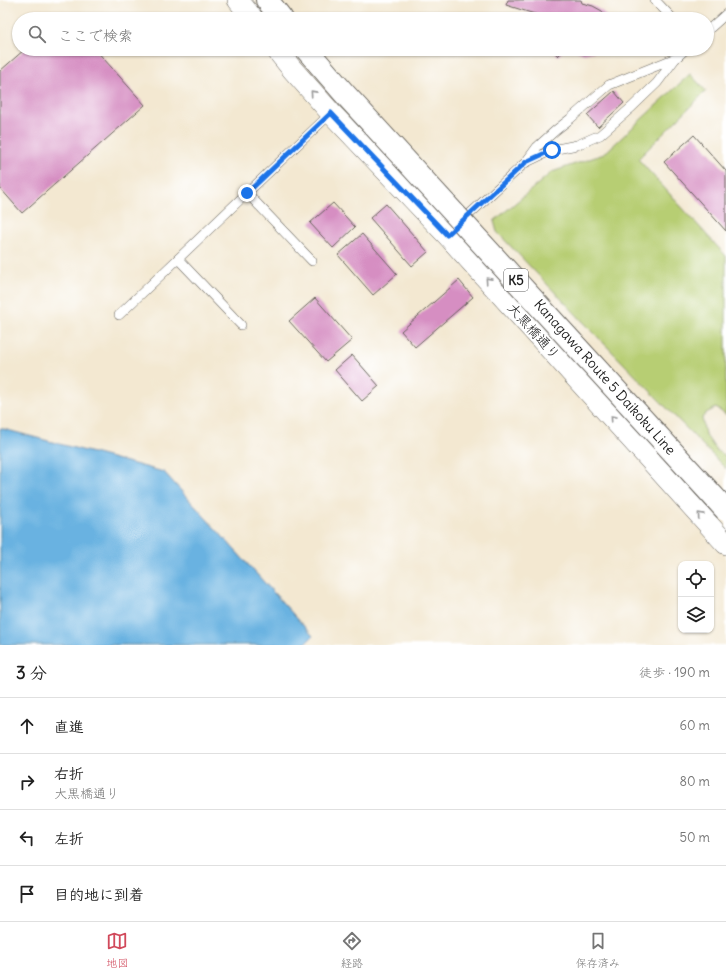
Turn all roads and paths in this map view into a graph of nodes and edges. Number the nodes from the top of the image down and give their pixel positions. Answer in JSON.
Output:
{"nodes":[{"id":1,"x":238,"y":0,"type":"edge"},
{"id":2,"x":257,"y":0,"type":"edge"},
{"id":3,"x":267,"y":0,"type":"edge"},
{"id":4,"x":276,"y":0,"type":"edge"},
{"id":5,"x":655,"y":0,"type":"edge"},
{"id":6,"x":247,"y":12,"type":"edge"},
{"id":7,"x":266,"y":12,"type":"edge"},
{"id":8,"x":276,"y":12,"type":"edge"},
{"id":9,"x":285,"y":12,"type":"edge"},
{"id":10,"x":666,"y":12,"type":"edge"},
{"id":11,"x":726,"y":14,"type":"edge"},
{"id":12,"x":714,"y":25,"type":"edge"},
{"id":13,"x":282,"y":56,"type":"edge"},
{"id":14,"x":299,"y":56,"type":"edge"},
{"id":15,"x":312,"y":56,"type":"edge"},
{"id":16,"x":322,"y":56,"type":"edge"},
{"id":17,"x":676,"y":58,"type":"joint"},
{"id":18,"x":331,"y":113,"type":"junction"},
{"id":19,"x":526,"y":162,"type":"junction"},
{"id":20,"x":247,"y":193,"type":"junction"},
{"id":21,"x":453,"y":230,"type":"junction"},
{"id":22,"x":178,"y":259,"type":"junction"},
{"id":23,"x":312,"y":261,"type":"dead end"},
{"id":24,"x":119,"y":315,"type":"dead end"},
{"id":25,"x":241,"y":325,"type":"dead end"},
{"id":26,"x":726,"y":501,"type":"edge"},
{"id":27,"x":726,"y":510,"type":"edge"},
{"id":28,"x":726,"y":518,"type":"edge"},
{"id":29,"x":726,"y":544,"type":"edge"}],
"edges":[{"from":1,"to":6,"type":"street"},
{"from":2,"to":7,"type":"street"},
{"from":3,"to":8,"type":"highway"},
{"from":4,"to":9,"type":"highway"},
{"from":5,"to":10,"type":"lane"},
{"from":11,"to":12,"type":"lane"},
{"from":18,"to":13,"type":"street","name":"大黒橋通り","one_way":true},
{"from":14,"to":21,"type":"street","name":"大黒橋通り"},
{"from":15,"to":27,"type":"highway","name":"Kanagawa Route 5 Daikoku Line","number":"K5","bridge":true},
{"from":16,"to":26,"type":"highway","name":"Kanagawa Route 5 Daikoku Line","number":"K5"},
{"from":17,"to":19,"type":"lane"},
{"from":17,"to":19,"type":"lane"},
{"from":18,"to":20,"type":"lane"},
{"from":18,"to":21,"type":"street","name":"大黒橋通り"},
{"from":19,"to":21,"type":"lane"},
{"from":20,"to":22,"type":"lane"},
{"from":20,"to":23,"type":"lane"},
{"from":21,"to":28,"type":"street","name":"大黒橋通り"},
{"from":29,"to":21,"type":"street","name":"大黒橋通り","one_way":true},
{"from":22,"to":24,"type":"lane"},
{"from":22,"to":25,"type":"lane"}]}
